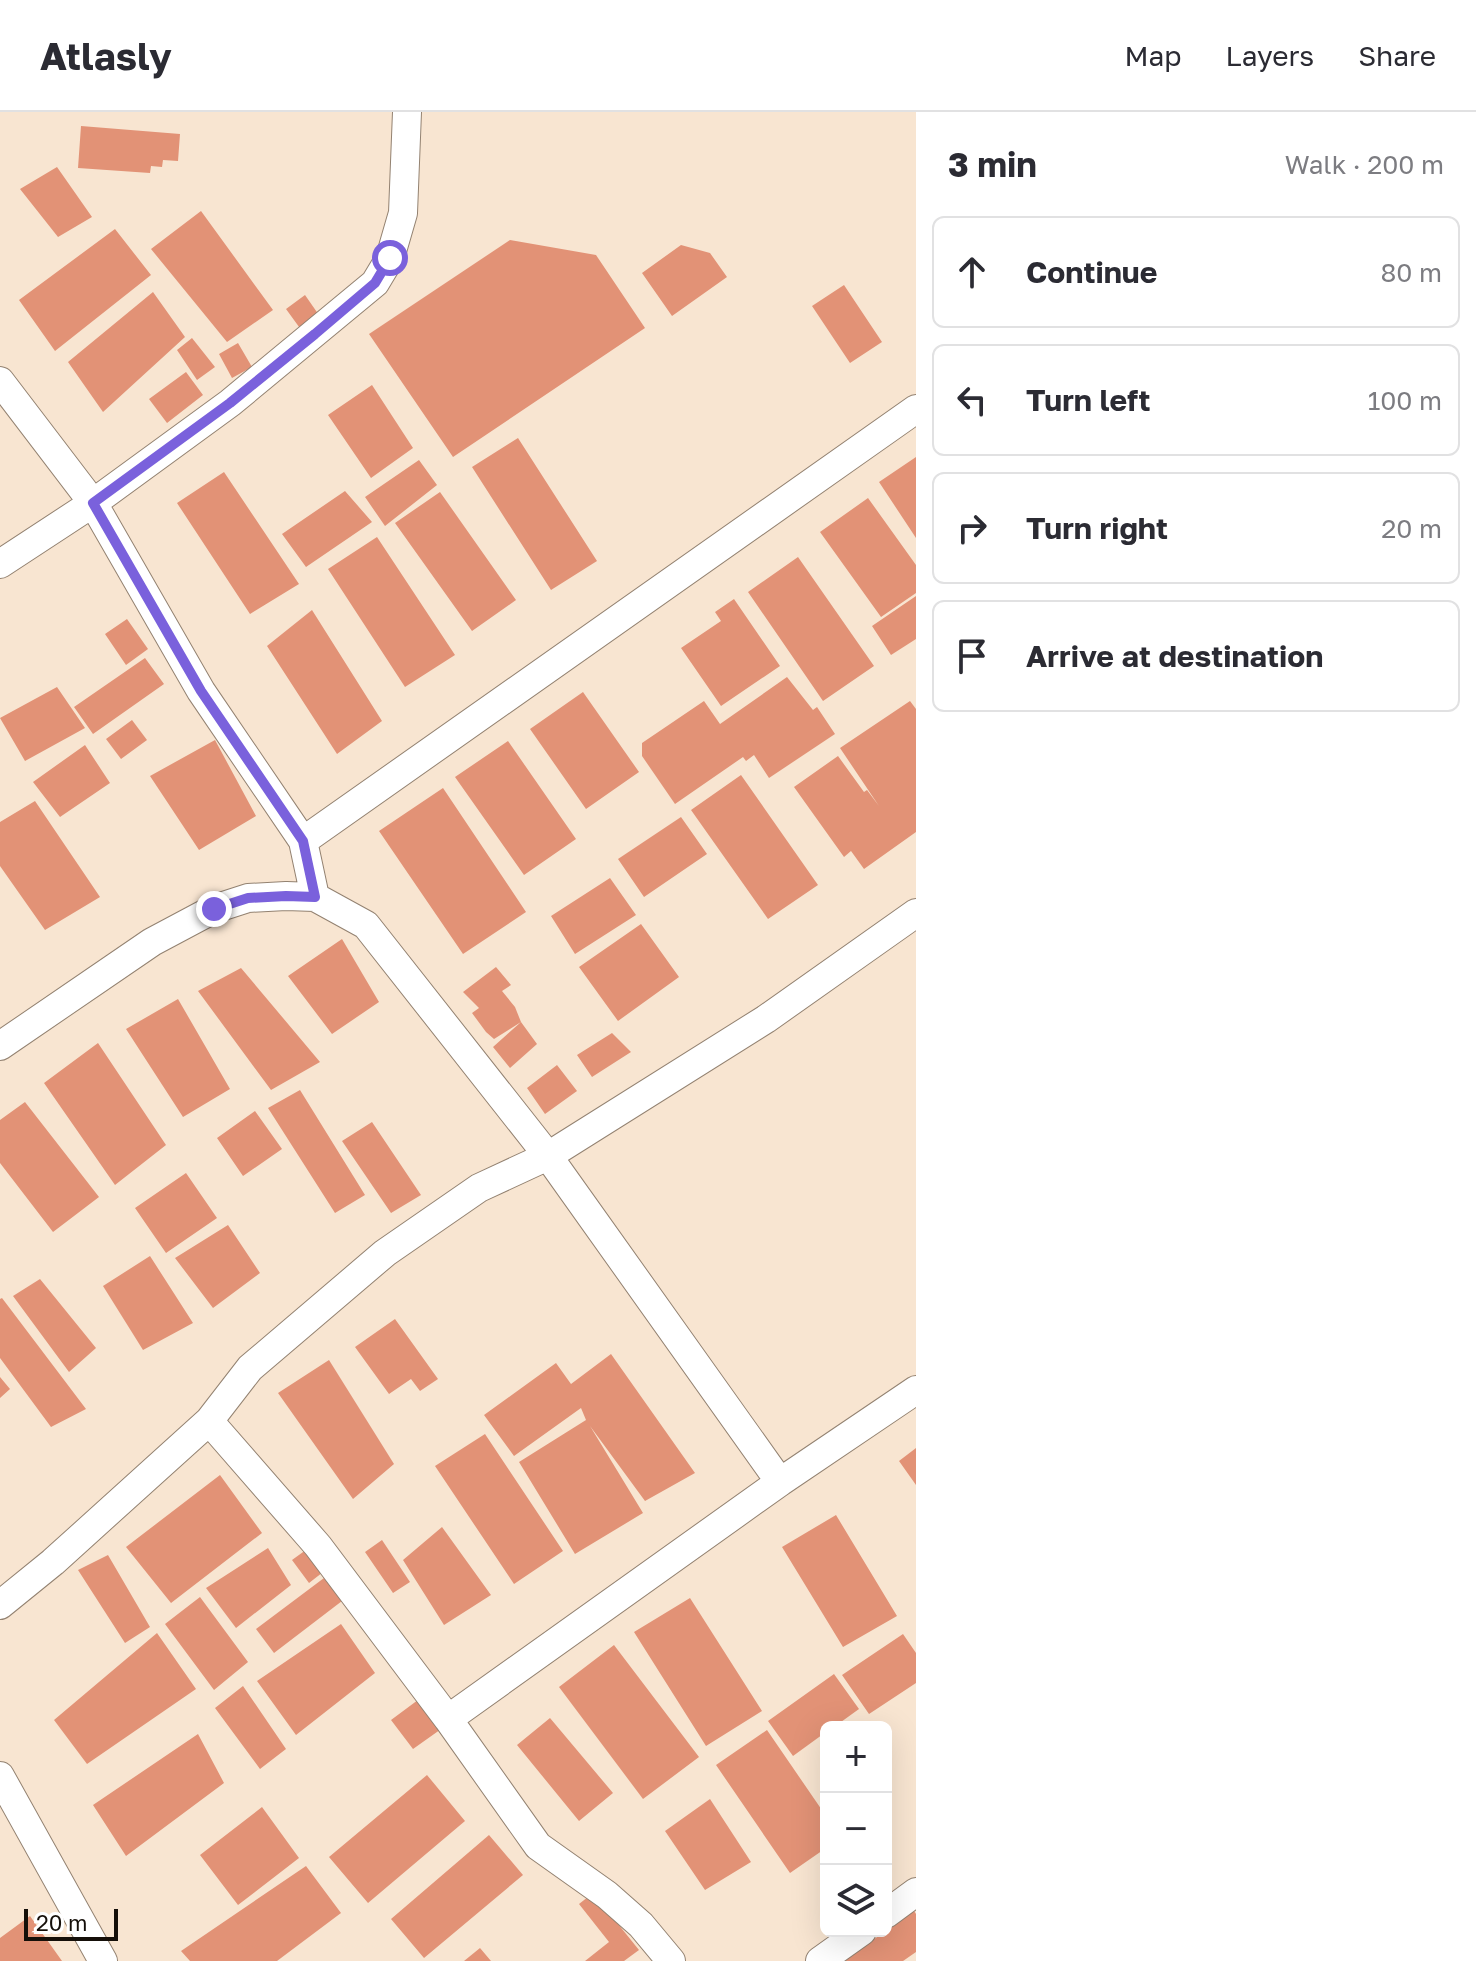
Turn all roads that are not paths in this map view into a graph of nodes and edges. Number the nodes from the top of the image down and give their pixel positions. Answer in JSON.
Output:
{"nodes":[{"id":1,"x":407,"y":112,"type":"edge"},
{"id":2,"x":0,"y":381,"type":"edge"},
{"id":3,"x":916,"y":409,"type":"edge"},
{"id":4,"x":93,"y":503,"type":"junction"},
{"id":5,"x":0,"y":564,"type":"edge"},
{"id":6,"x":303,"y":841,"type":"junction"},
{"id":7,"x":315,"y":897,"type":"junction"},
{"id":8,"x":916,"y":913,"type":"edge"},
{"id":9,"x":0,"y":1046,"type":"edge"},
{"id":10,"x":548,"y":1156,"type":"junction"},
{"id":11,"x":916,"y":1390,"type":"edge"},
{"id":12,"x":209,"y":1421,"type":"junction"},
{"id":13,"x":780,"y":1482,"type":"junction"},
{"id":14,"x":0,"y":1605,"type":"edge"},
{"id":15,"x":448,"y":1719,"type":"junction"},
{"id":16,"x":0,"y":1776,"type":"edge"},
{"id":17,"x":916,"y":1892,"type":"edge"},
{"id":18,"x":892,"y":1910,"type":"edge"},
{"id":19,"x":854,"y":1937,"type":"edge"},
{"id":20,"x":103,"y":1961,"type":"edge"},
{"id":21,"x":671,"y":1961,"type":"edge"},
{"id":22,"x":820,"y":1961,"type":"edge"}],
"edges":[{"from":1,"to":4,"type":"street"},
{"from":2,"to":4,"type":"street"},
{"from":3,"to":6,"type":"street"},
{"from":4,"to":5,"type":"street"},
{"from":4,"to":6,"type":"street"},
{"from":6,"to":7,"type":"street"},
{"from":7,"to":9,"type":"street"},
{"from":7,"to":10,"type":"street"},
{"from":8,"to":10,"type":"street"},
{"from":10,"to":12,"type":"street"},
{"from":10,"to":13,"type":"street"},
{"from":11,"to":13,"type":"street"},
{"from":12,"to":14,"type":"street"},
{"from":12,"to":15,"type":"street"},
{"from":13,"to":15,"type":"street"},
{"from":15,"to":21,"type":"street"},
{"from":16,"to":20,"type":"street"},
{"from":17,"to":18,"type":"street"},
{"from":19,"to":22,"type":"street"}]}
